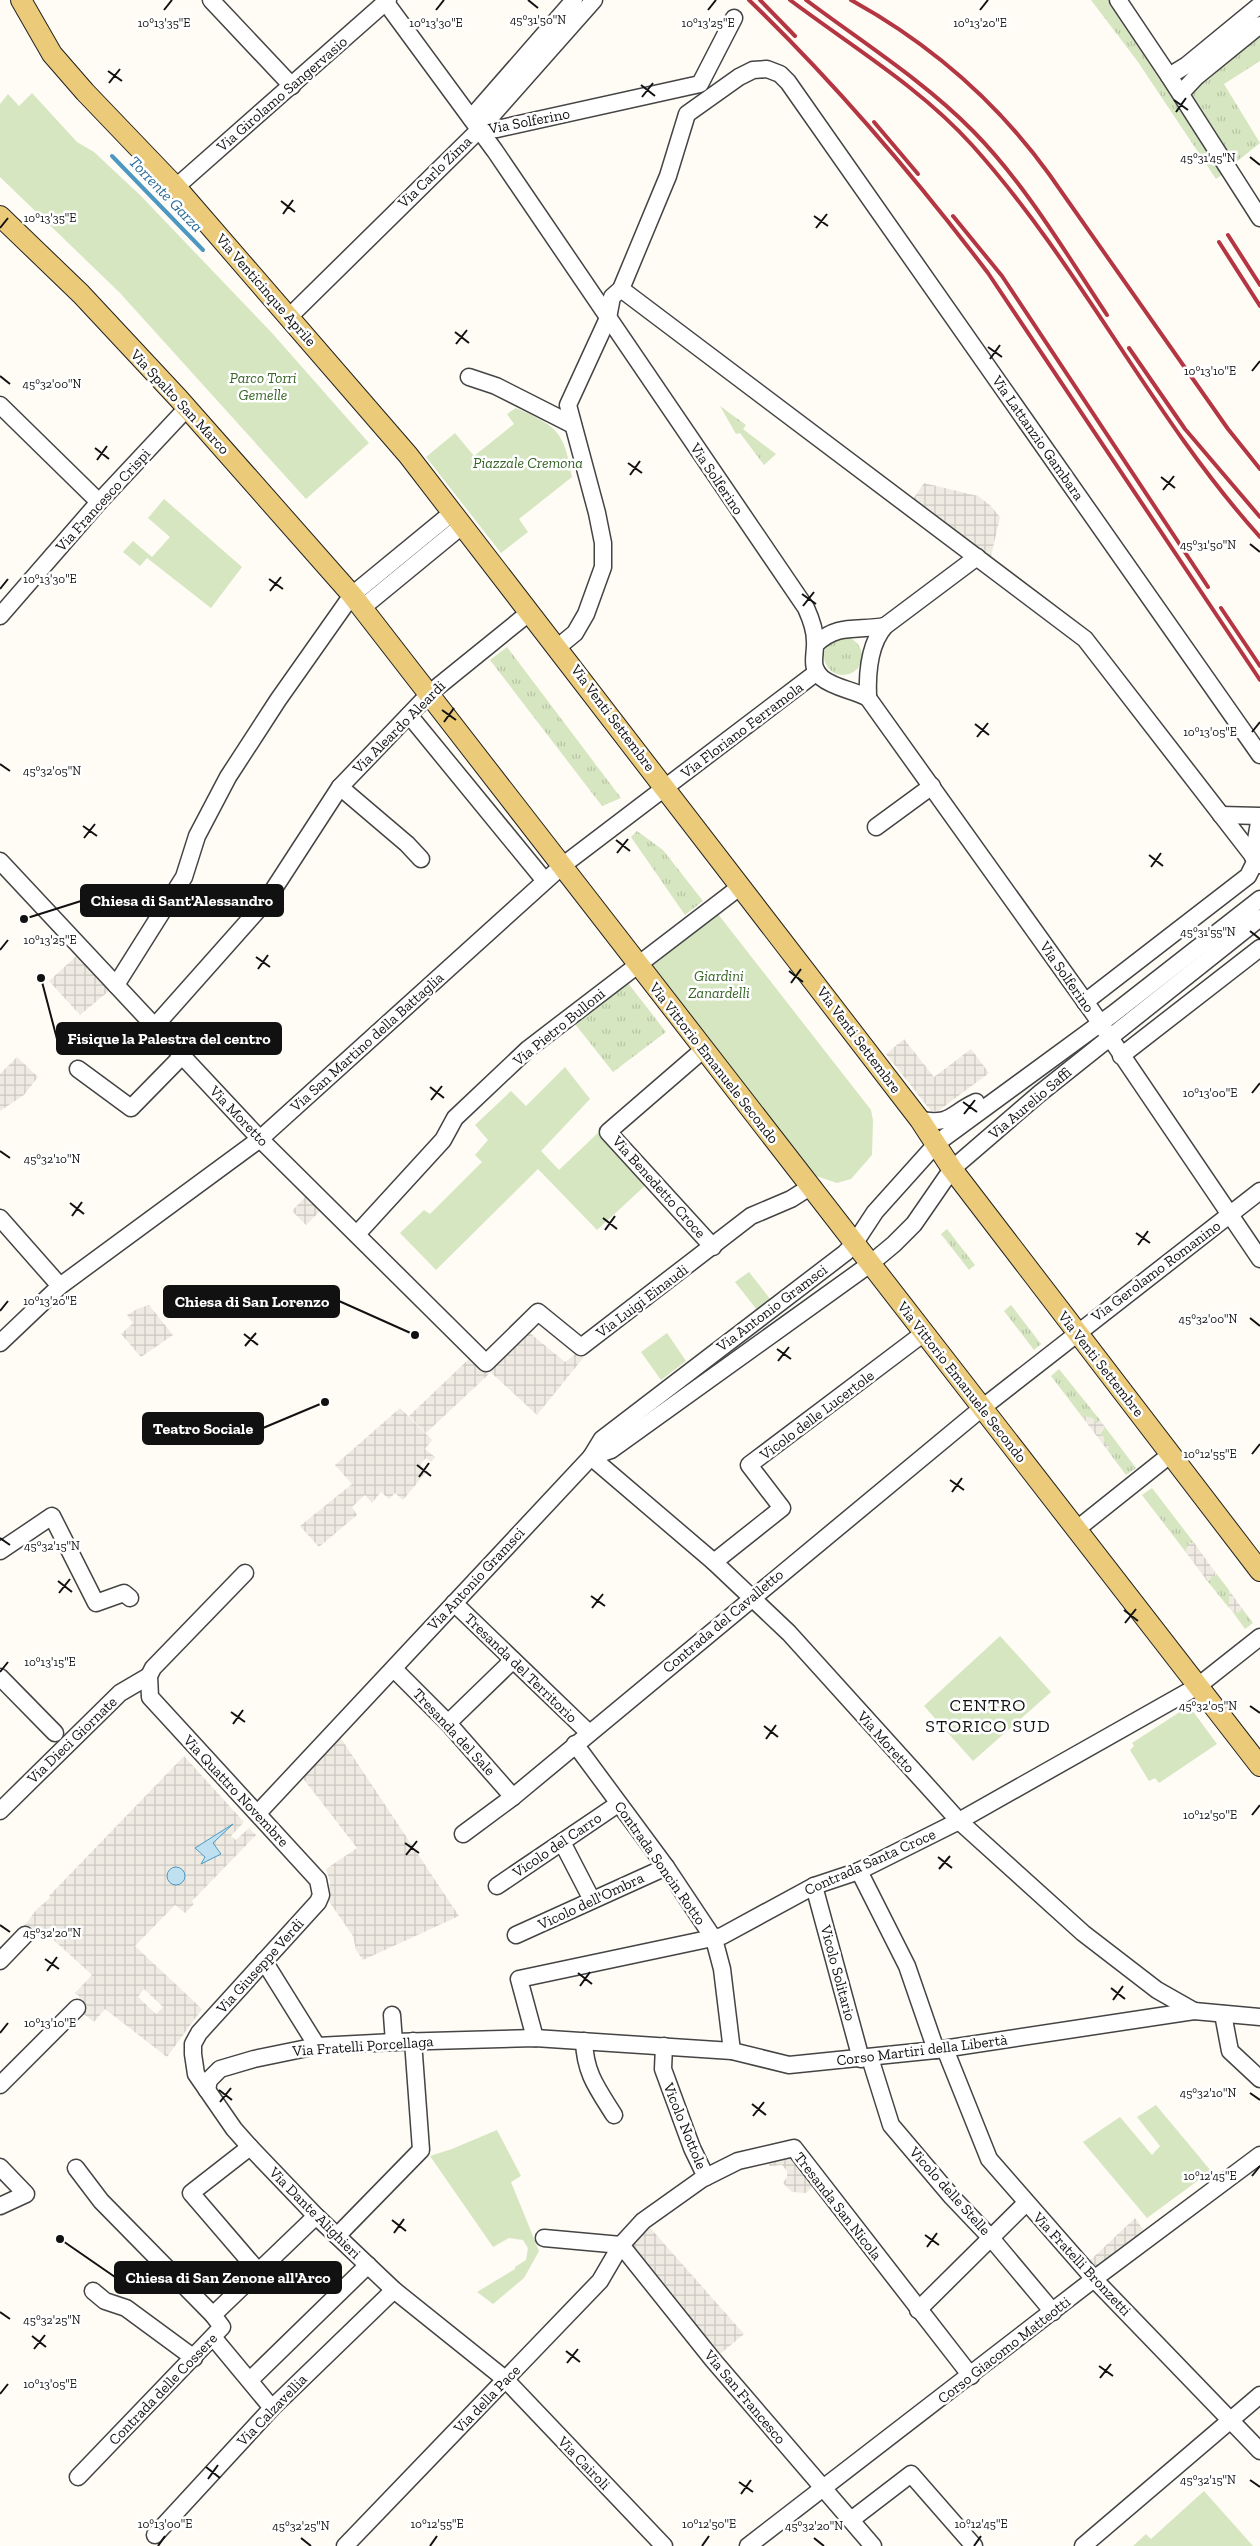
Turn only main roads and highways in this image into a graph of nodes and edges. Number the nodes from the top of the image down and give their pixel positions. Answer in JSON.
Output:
{"nodes":[{"id":1,"x":21,"y":0,"type":"edge"},
{"id":2,"x":0,"y":216,"type":"edge"},
{"id":3,"x":458,"y":518,"type":"joint"},
{"id":4,"x":357,"y":602,"type":"joint"},
{"id":5,"x":1260,"y":1571,"type":"edge"},
{"id":6,"x":1260,"y":1766,"type":"edge"}],
"edges":[{"from":1,"to":3,"type":"main road","name":"Via Venticinque Aprile"},
{"from":2,"to":4,"type":"main road","name":"Via Spalto San Marco"},
{"from":3,"to":5,"type":"main road","name":"Via Venti Settembre"},
{"from":4,"to":6,"type":"main road","name":"Via Vittorio Emanuele Secondo"}]}
